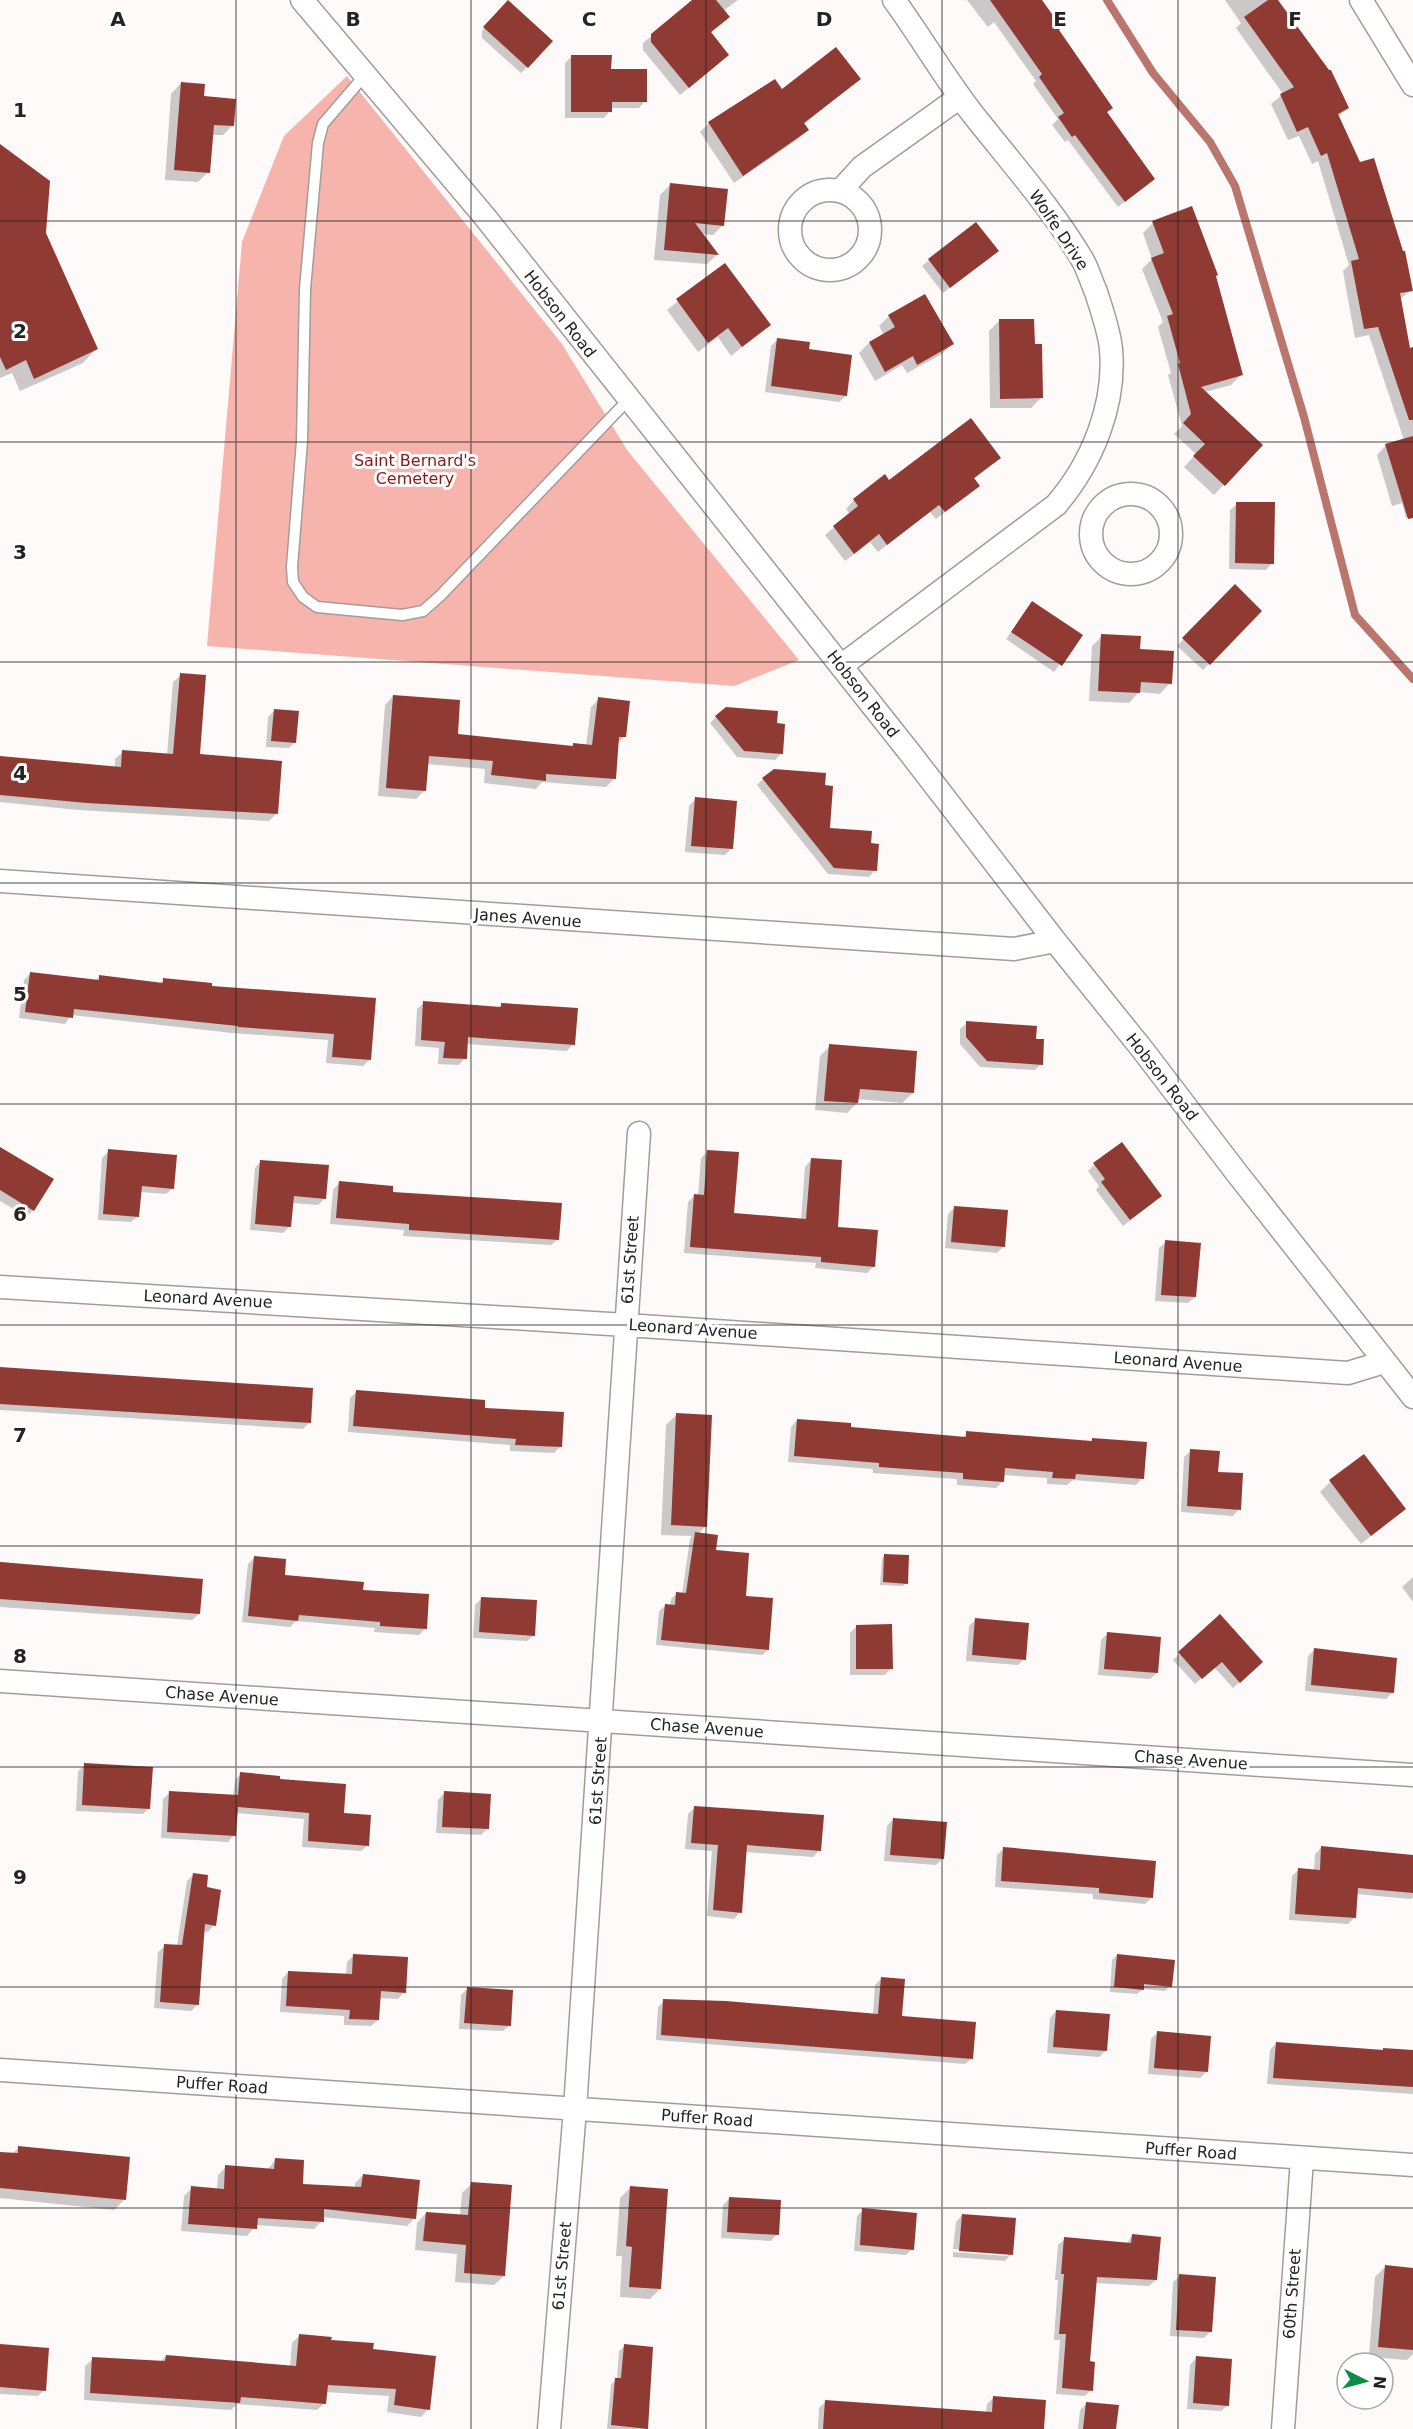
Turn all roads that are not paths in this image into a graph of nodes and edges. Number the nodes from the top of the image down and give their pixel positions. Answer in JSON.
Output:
{"nodes":[{"id":1,"x":302,"y":0,"type":"edge"},
{"id":2,"x":894,"y":0,"type":"edge"},
{"id":3,"x":1361,"y":0,"type":"edge"},
{"id":4,"x":365,"y":75,"type":"junction"},
{"id":5,"x":1413,"y":85,"type":"edge"},
{"id":6,"x":960,"y":98,"type":"junction"},
{"id":7,"x":841,"y":190,"type":"dead end"},
{"id":8,"x":628,"y":400,"type":"junction"},
{"id":9,"x":1075,"y":483,"type":"junction"},
{"id":10,"x":1101,"y":508,"type":"dead end"},
{"id":11,"x":841,"y":666,"type":"junction"},
{"id":12,"x":0,"y":881,"type":"edge"},
{"id":13,"x":1055,"y":942,"type":"junction"},
{"id":14,"x":639,"y":1133,"type":"dead end"},
{"id":15,"x":0,"y":1287,"type":"edge"},
{"id":16,"x":626,"y":1325,"type":"junction"},
{"id":17,"x":1384,"y":1362,"type":"junction"},
{"id":18,"x":1411,"y":1391,"type":"edge"},
{"id":19,"x":0,"y":1681,"type":"edge"},
{"id":20,"x":602,"y":1721,"type":"junction"},
{"id":21,"x":1413,"y":1775,"type":"edge"},
{"id":22,"x":0,"y":2070,"type":"edge"},
{"id":23,"x":575,"y":2109,"type":"junction"},
{"id":24,"x":1302,"y":2159,"type":"junction"},
{"id":25,"x":1413,"y":2165,"type":"edge"},
{"id":26,"x":549,"y":2429,"type":"edge"},
{"id":27,"x":1283,"y":2429,"type":"edge"}],
"edges":[{"from":1,"to":4,"type":"street","name":"Hobson Road"},
{"from":2,"to":6,"type":"street","name":"Wolfe Drive"},
{"from":3,"to":5,"type":"street"},
{"from":4,"to":8,"type":"street","name":"Hobson Road"},
{"from":4,"to":8,"type":"lane"},
{"from":6,"to":7,"type":"street"},
{"from":6,"to":9,"type":"street","name":"Wolfe Drive"},
{"from":8,"to":11,"type":"street","name":"Hobson Road"},
{"from":9,"to":10,"type":"street"},
{"from":9,"to":11,"type":"street","name":"Wolfe Drive"},
{"from":11,"to":13,"type":"street","name":"Hobson Road"},
{"from":12,"to":13,"type":"street","name":"Janes Avenue"},
{"from":13,"to":17,"type":"street","name":"Hobson Road"},
{"from":14,"to":16,"type":"street","name":"61st Street"},
{"from":15,"to":16,"type":"street","name":"Leonard Avenue"},
{"from":16,"to":17,"type":"street","name":"Leonard Avenue"},
{"from":16,"to":20,"type":"street","name":"61st Street"},
{"from":17,"to":18,"type":"street","name":"Hobson Road"},
{"from":19,"to":20,"type":"street","name":"Chase Avenue"},
{"from":20,"to":21,"type":"street","name":"Chase Avenue"},
{"from":20,"to":23,"type":"street","name":"61st Street"},
{"from":22,"to":23,"type":"street","name":"Puffer Road"},
{"from":23,"to":24,"type":"street","name":"Puffer Road"},
{"from":23,"to":26,"type":"street","name":"61st Street"},
{"from":24,"to":25,"type":"street","name":"Puffer Road"},
{"from":24,"to":27,"type":"street","name":"60th Street"}]}
